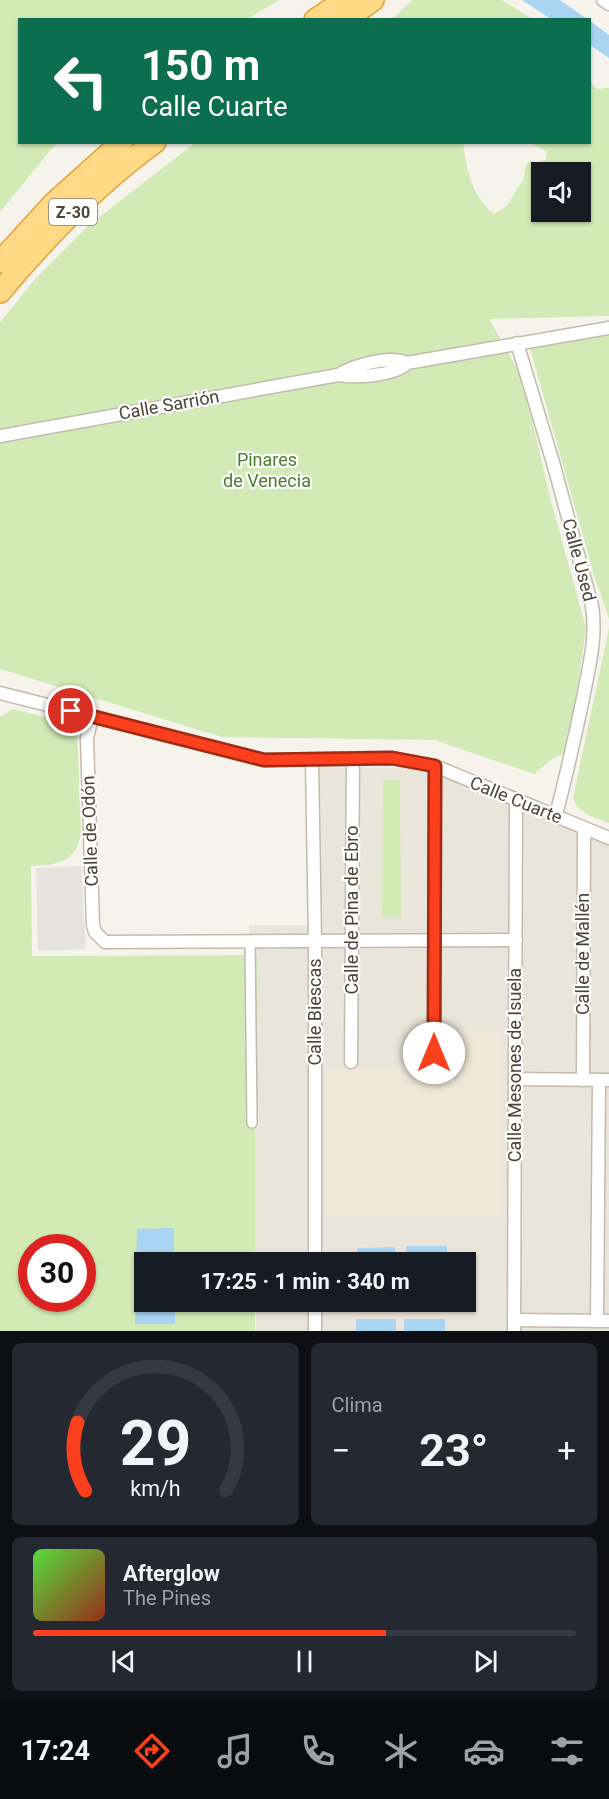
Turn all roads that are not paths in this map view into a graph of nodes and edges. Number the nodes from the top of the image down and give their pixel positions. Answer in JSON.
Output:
{"nodes":[{"id":1,"x":345,"y":0,"type":"edge"},
{"id":2,"x":374,"y":0,"type":"edge"},
{"id":3,"x":603,"y":0,"type":"edge"},
{"id":4,"x":609,"y":4,"type":"edge"},
{"id":5,"x":318,"y":18,"type":"edge"},
{"id":6,"x":348,"y":18,"type":"edge"},
{"id":7,"x":120,"y":144,"type":"edge"},
{"id":8,"x":152,"y":144,"type":"edge"},
{"id":9,"x":0,"y":262,"type":"edge"},
{"id":10,"x":0,"y":292,"type":"edge"},
{"id":11,"x":609,"y":328,"type":"edge"},
{"id":12,"x":517,"y":343,"type":"junction"},
{"id":13,"x":0,"y":436,"type":"edge"},
{"id":14,"x":0,"y":693,"type":"edge"},
{"id":15,"x":92,"y":717,"type":"junction"},
{"id":16,"x":353,"y":759,"type":"junction"},
{"id":17,"x":312,"y":761,"type":"junction"},
{"id":18,"x":435,"y":766,"type":"junction"},
{"id":19,"x":516,"y":799,"type":"junction"},
{"id":20,"x":556,"y":815,"type":"junction"},
{"id":21,"x":584,"y":828,"type":"junction"},
{"id":22,"x":609,"y":838,"type":"edge"},
{"id":23,"x":352,"y":940,"type":"junction"},
{"id":24,"x":435,"y":940,"type":"junction"},
{"id":25,"x":516,"y":940,"type":"junction"},
{"id":26,"x":250,"y":942,"type":"junction"},
{"id":27,"x":315,"y":942,"type":"junction"},
{"id":28,"x":434,"y":1053,"type":"dead end"},
{"id":29,"x":351,"y":1062,"type":"dead end"},
{"id":30,"x":515,"y":1079,"type":"junction"},
{"id":31,"x":583,"y":1080,"type":"junction"},
{"id":32,"x":604,"y":1080,"type":"edge"},
{"id":33,"x":252,"y":1123,"type":"dead end"},
{"id":34,"x":315,"y":1252,"type":"edge"},
{"id":35,"x":315,"y":1312,"type":"edge"},
{"id":36,"x":603,"y":1321,"type":"edge"},
{"id":37,"x":515,"y":1325,"type":"edge"},
{"id":38,"x":315,"y":1331,"type":"edge"}],
"edges":[{"from":1,"to":5,"type":"highway"},
{"from":2,"to":6,"type":"highway"},
{"from":3,"to":4,"type":"street"},
{"from":7,"to":9,"type":"highway","number":"Z-30"},
{"from":8,"to":10,"type":"highway","number":"Z-30"},
{"from":11,"to":12,"type":"street","name":"Calle Sarrión"},
{"from":12,"to":13,"type":"street","name":"Calle Sarrión"},
{"from":12,"to":20,"type":"street","name":"Calle Used"},
{"from":14,"to":15,"type":"street","name":"Calle Cuarte"},
{"from":15,"to":17,"type":"street","name":"Calle Cuarte"},
{"from":15,"to":26,"type":"street","name":"Calle de Odón"},
{"from":16,"to":17,"type":"street","name":"Calle Cuarte"},
{"from":16,"to":18,"type":"street","name":"Calle Cuarte"},
{"from":16,"to":23,"type":"street","name":"Calle de Pina de Ebro"},
{"from":17,"to":27,"type":"street","name":"Calle Biescas"},
{"from":18,"to":19,"type":"street","name":"Calle Cuarte"},
{"from":18,"to":24,"type":"street"},
{"from":19,"to":20,"type":"street","name":"Calle Cuarte"},
{"from":19,"to":25,"type":"street","name":"Calle Mesones de Isuela"},
{"from":20,"to":21,"type":"street","name":"Calle Cuarte"},
{"from":21,"to":22,"type":"street","name":"Calle Cuarte"},
{"from":21,"to":31,"type":"street","name":"Calle de Mallén"},
{"from":23,"to":24,"type":"street"},
{"from":23,"to":27,"type":"street"},
{"from":23,"to":29,"type":"street","name":"Calle de Pina de Ebro"},
{"from":24,"to":25,"type":"street"},
{"from":24,"to":28,"type":"street"},
{"from":25,"to":30,"type":"street","name":"Calle Mesones de Isuela"},
{"from":26,"to":27,"type":"street"},
{"from":26,"to":33,"type":"street"},
{"from":27,"to":34,"type":"street","name":"Calle Biescas"},
{"from":30,"to":31,"type":"street"},
{"from":30,"to":37,"type":"street","name":"Calle Mesones de Isuela"},
{"from":31,"to":32,"type":"street"},
{"from":32,"to":36,"type":"street"},
{"from":35,"to":38,"type":"street"},
{"from":36,"to":37,"type":"street"}]}
